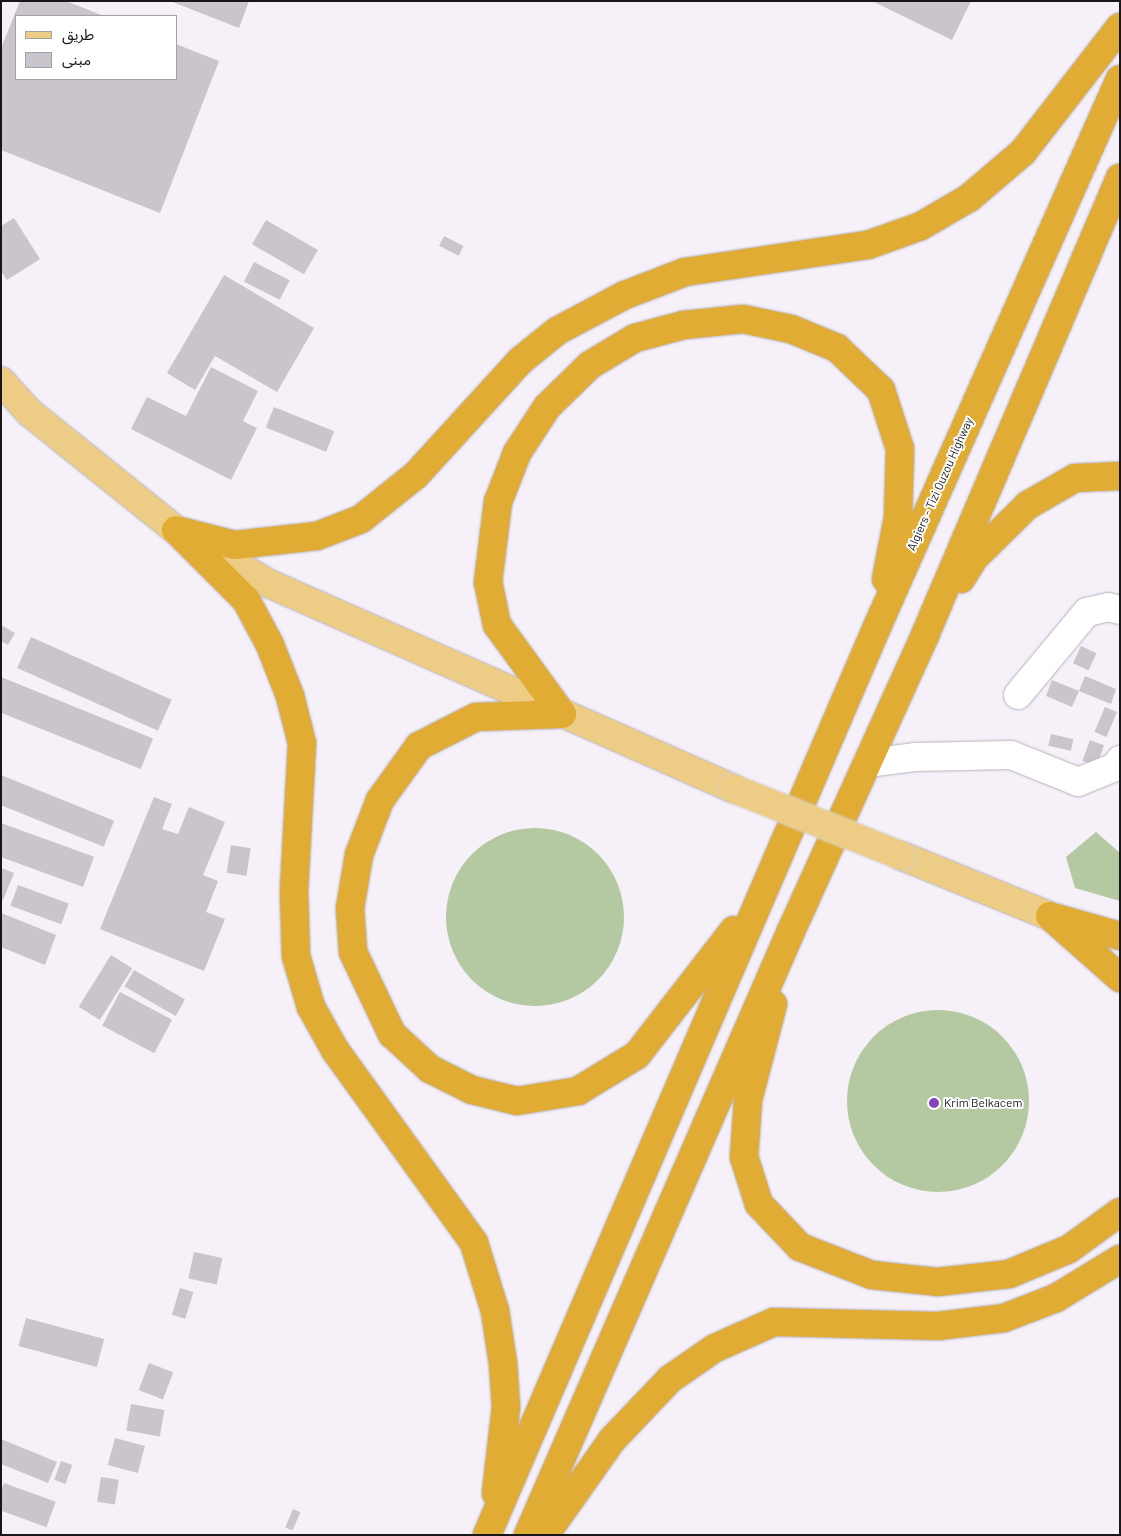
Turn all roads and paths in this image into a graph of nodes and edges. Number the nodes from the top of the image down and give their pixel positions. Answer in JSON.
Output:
{"nodes":[{"id":1,"x":1120,"y":27,"type":"edge"},
{"id":2,"x":1120,"y":78,"type":"edge"},
{"id":3,"x":1120,"y":178,"type":"edge"},
{"id":4,"x":1,"y":382,"type":"edge"},
{"id":5,"x":1120,"y":476,"type":"edge"},
{"id":6,"x":176,"y":530,"type":"junction"},
{"id":7,"x":1120,"y":610,"type":"edge"},
{"id":8,"x":877,"y":628,"type":"junction"},
{"id":9,"x":925,"y":635,"type":"junction"},
{"id":10,"x":1018,"y":695,"type":"dead end"},
{"id":11,"x":562,"y":714,"type":"junction"},
{"id":12,"x":1120,"y":760,"type":"edge"},
{"id":13,"x":868,"y":763,"type":"junction"},
{"id":14,"x":763,"y":891,"type":"junction"},
{"id":15,"x":1050,"y":916,"type":"junction"},
{"id":16,"x":791,"y":931,"type":"junction"},
{"id":17,"x":1120,"y":936,"type":"edge"},
{"id":18,"x":1120,"y":945,"type":"edge"},
{"id":19,"x":1120,"y":978,"type":"edge"},
{"id":20,"x":1120,"y":1212,"type":"edge"},
{"id":21,"x":1120,"y":1259,"type":"edge"},
{"id":22,"x":489,"y":1528,"type":"edge"},
{"id":23,"x":528,"y":1535,"type":"edge"},
{"id":24,"x":545,"y":1535,"type":"edge"}],
"edges":[{"from":1,"to":6,"type":"highway"},
{"from":2,"to":8,"type":"highway","name":"Algiers - Tizi Ouzou Highway"},
{"from":3,"to":9,"type":"highway"},
{"from":4,"to":6,"type":"main road"},
{"from":5,"to":9,"type":"highway"},
{"from":6,"to":11,"type":"main road"},
{"from":6,"to":22,"type":"highway"},
{"from":7,"to":10,"type":"lane"},
{"from":8,"to":11,"type":"highway"},
{"from":8,"to":14,"type":"highway","name":"Algiers - Tizi Ouzou Highway"},
{"from":9,"to":13,"type":"highway"},
{"from":11,"to":14,"type":"highway"},
{"from":11,"to":15,"type":"main road","bridge":true},
{"from":12,"to":13,"type":"lane"},
{"from":13,"to":16,"type":"highway"},
{"from":14,"to":22,"type":"highway"},
{"from":15,"to":17,"type":"highway"},
{"from":15,"to":18,"type":"main road"},
{"from":15,"to":19,"type":"highway"},
{"from":16,"to":20,"type":"highway"},
{"from":16,"to":23,"type":"highway"},
{"from":21,"to":24,"type":"highway"}]}
